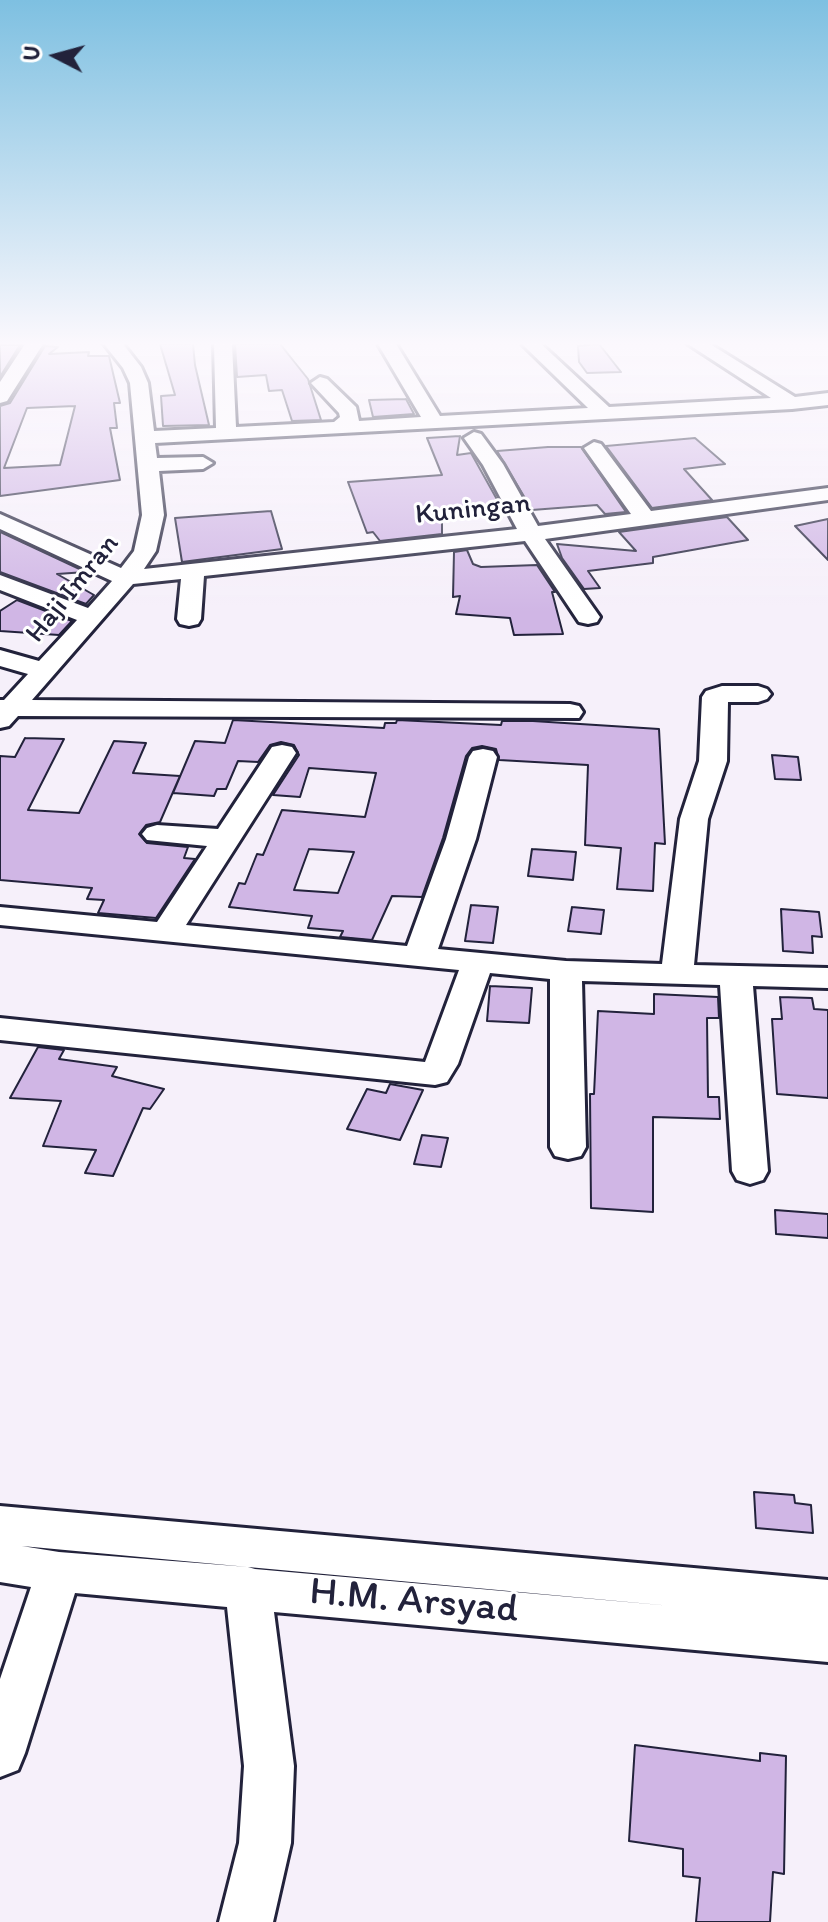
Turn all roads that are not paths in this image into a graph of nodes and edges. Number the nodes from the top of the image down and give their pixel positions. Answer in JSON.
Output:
{"nodes":[{"id":1,"x":144,"y":434,"type":"edge"},
{"id":2,"x":226,"y":434,"type":"joint"},
{"id":3,"x":233,"y":434,"type":"edge"},
{"id":4,"x":145,"y":438,"type":"junction"},
{"id":5,"x":474,"y":438,"type":"dead end"},
{"id":6,"x":594,"y":448,"type":"dead end"},
{"id":7,"x":203,"y":463,"type":"dead end"},
{"id":8,"x":148,"y":465,"type":"junction"},
{"id":9,"x":828,"y":494,"type":"edge"},
{"id":10,"x":646,"y":519,"type":"junction"},
{"id":11,"x":0,"y":521,"type":"edge"},
{"id":12,"x":531,"y":534,"type":"junction"},
{"id":13,"x":193,"y":571,"type":"junction"},
{"id":14,"x":125,"y":578,"type":"junction"},
{"id":15,"x":0,"y":582,"type":"edge"},
{"id":16,"x":91,"y":617,"type":"junction"},
{"id":17,"x":588,"y":617,"type":"dead end"},
{"id":18,"x":189,"y":619,"type":"dead end"},
{"id":19,"x":0,"y":658,"type":"edge"},
{"id":20,"x":45,"y":671,"type":"junction"},
{"id":21,"x":758,"y":694,"type":"dead end"},
{"id":22,"x":570,"y":712,"type":"dead end"},
{"id":23,"x":3,"y":713,"type":"edge"},
{"id":24,"x":282,"y":753,"type":"dead end"},
{"id":25,"x":483,"y":757,"type":"dead end"},
{"id":26,"x":157,"y":834,"type":"dead end"},
{"id":27,"x":227,"y":838,"type":"junction"},
{"id":28,"x":0,"y":916,"type":"edge"},
{"id":29,"x":166,"y":932,"type":"junction"},
{"id":30,"x":419,"y":958,"type":"junction"},
{"id":31,"x":478,"y":963,"type":"junction"},
{"id":32,"x":566,"y":971,"type":"junction"},
{"id":33,"x":677,"y":973,"type":"junction"},
{"id":34,"x":736,"y":975,"type":"junction"},
{"id":35,"x":828,"y":978,"type":"edge"},
{"id":36,"x":0,"y":1029,"type":"edge"},
{"id":37,"x":568,"y":1147,"type":"dead end"},
{"id":38,"x":750,"y":1171,"type":"dead end"},
{"id":39,"x":0,"y":1525,"type":"edge"},
{"id":40,"x":0,"y":1562,"type":"edge"},
{"id":41,"x":59,"y":1572,"type":"junction"},
{"id":42,"x":248,"y":1587,"type":"junction"},
{"id":43,"x":828,"y":1600,"type":"edge"},
{"id":44,"x":828,"y":1641,"type":"edge"},
{"id":45,"x":0,"y":1753,"type":"edge"},
{"id":46,"x":246,"y":1922,"type":"edge"}],
"edges":[{"from":1,"to":4,"type":"street","name":"Haji Imran"},
{"from":2,"to":3,"type":"street"},
{"from":2,"to":4,"type":"street"},
{"from":4,"to":8,"type":"street","name":"Haji Imran"},
{"from":5,"to":12,"type":"street"},
{"from":6,"to":10,"type":"street"},
{"from":7,"to":8,"type":"street"},
{"from":8,"to":14,"type":"street","name":"Haji Imran"},
{"from":9,"to":10,"type":"street","name":"Kuningan"},
{"from":10,"to":12,"type":"street","name":"Kuningan"},
{"from":11,"to":14,"type":"street"},
{"from":12,"to":13,"type":"street","name":"Kuningan"},
{"from":12,"to":17,"type":"street"},
{"from":13,"to":14,"type":"street","name":"Kuningan"},
{"from":13,"to":18,"type":"street"},
{"from":14,"to":16,"type":"street","name":"Haji Imran"},
{"from":15,"to":16,"type":"street"},
{"from":16,"to":20,"type":"street","name":"Haji Imran"},
{"from":19,"to":20,"type":"street"},
{"from":20,"to":23,"type":"street","name":"Haji Imran"},
{"from":21,"to":33,"type":"street"},
{"from":22,"to":23,"type":"street"},
{"from":24,"to":27,"type":"street"},
{"from":25,"to":30,"type":"street"},
{"from":26,"to":27,"type":"street"},
{"from":27,"to":29,"type":"street"},
{"from":28,"to":29,"type":"street"},
{"from":29,"to":30,"type":"street"},
{"from":30,"to":31,"type":"street"},
{"from":31,"to":32,"type":"street"},
{"from":31,"to":36,"type":"street"},
{"from":32,"to":33,"type":"street"},
{"from":32,"to":37,"type":"street"},
{"from":33,"to":34,"type":"street"},
{"from":34,"to":35,"type":"street"},
{"from":34,"to":38,"type":"street"},
{"from":39,"to":43,"type":"street","name":"H.M. Arsyad"},
{"from":40,"to":41,"type":"street","name":"H.M. Arsyad"},
{"from":41,"to":42,"type":"street","name":"H.M. Arsyad"},
{"from":41,"to":45,"type":"street"},
{"from":42,"to":44,"type":"street","name":"H.M. Arsyad"},
{"from":42,"to":46,"type":"street"}]}
